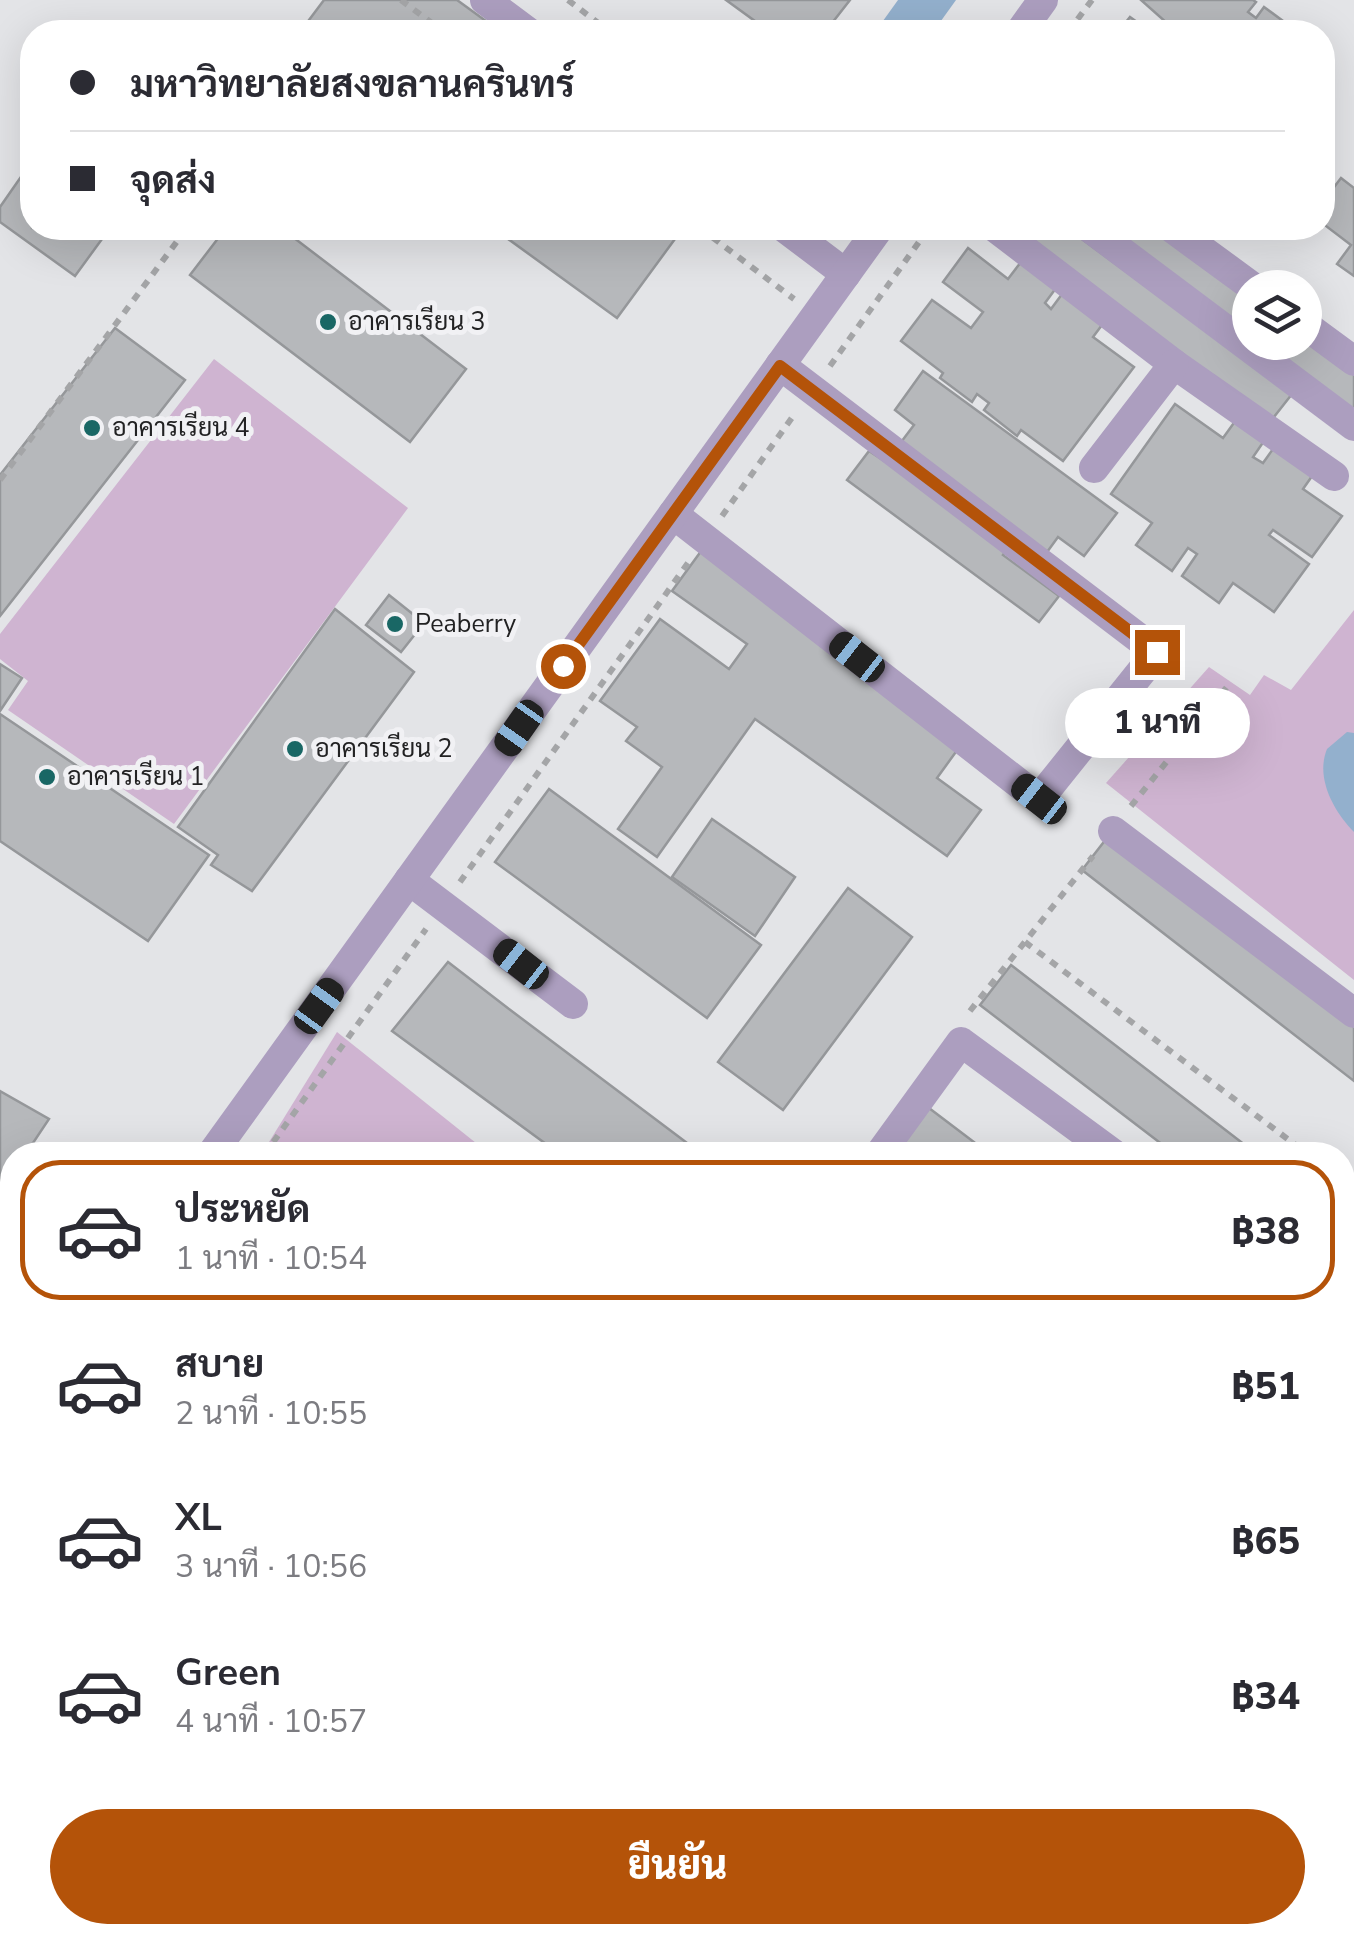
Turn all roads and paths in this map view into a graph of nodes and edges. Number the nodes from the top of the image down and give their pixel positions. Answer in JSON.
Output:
{"nodes":[{"id":1,"x":401,"y":0,"type":"edge"},
{"id":2,"x":486,"y":0,"type":"edge"},
{"id":3,"x":568,"y":0,"type":"edge"},
{"id":4,"x":428,"y":20,"type":"edge"},
{"id":5,"x":512,"y":20,"type":"edge"},
{"id":6,"x":594,"y":20,"type":"edge"},
{"id":7,"x":178,"y":240,"type":"edge"},
{"id":8,"x":716,"y":240,"type":"edge"},
{"id":9,"x":801,"y":240,"type":"edge"},
{"id":10,"x":870,"y":240,"type":"edge"},
{"id":11,"x":919,"y":240,"type":"edge"},
{"id":12,"x":1012,"y":240,"type":"edge"},
{"id":13,"x":1106,"y":240,"type":"edge"},
{"id":14,"x":1188,"y":240,"type":"edge"},
{"id":15,"x":1232,"y":272,"type":"edge"},
{"id":16,"x":846,"y":274,"type":"junction"},
{"id":17,"x":806,"y":309,"type":"dead end"},
{"id":18,"x":1322,"y":337,"type":"edge"},
{"id":19,"x":1354,"y":361,"type":"edge"},
{"id":20,"x":1174,"y":364,"type":"junction"},
{"id":21,"x":780,"y":366,"type":"junction"},
{"id":22,"x":812,"y":390,"type":"junction"},
{"id":23,"x":1354,"y":426,"type":"edge"},
{"id":24,"x":1094,"y":468,"type":"dead end"},
{"id":25,"x":1334,"y":476,"type":"dead end"},
{"id":26,"x":0,"y":480,"type":"edge"},
{"id":27,"x":673,"y":514,"type":"junction"},
{"id":28,"x":705,"y":539,"type":"junction"},
{"id":29,"x":1231,"y":682,"type":"dead end"},
{"id":30,"x":1113,"y":831,"type":"junction"},
{"id":31,"x":410,"y":880,"type":"junction"},
{"id":32,"x":443,"y":905,"type":"junction"},
{"id":33,"x":1025,"y":942,"type":"junction"},
{"id":34,"x":573,"y":1004,"type":"dead end"},
{"id":35,"x":1354,"y":1014,"type":"edge"},
{"id":36,"x":962,"y":1031,"type":"junction"},
{"id":37,"x":220,"y":1142,"type":"edge"},
{"id":38,"x":273,"y":1142,"type":"edge"},
{"id":39,"x":888,"y":1142,"type":"edge"},
{"id":40,"x":1099,"y":1142,"type":"edge"},
{"id":41,"x":1292,"y":1142,"type":"edge"}],
"edges":[{"from":1,"to":4,"type":"path"},
{"from":2,"to":5,"type":"street"},
{"from":3,"to":6,"type":"path"},
{"from":7,"to":26,"type":"path"},
{"from":8,"to":17,"type":"path"},
{"from":9,"to":16,"type":"street"},
{"from":10,"to":16,"type":"street"},
{"from":11,"to":22,"type":"path"},
{"from":12,"to":20,"type":"street"},
{"from":13,"to":23,"type":"street"},
{"from":14,"to":15,"type":"street"},
{"from":16,"to":21,"type":"street"},
{"from":18,"to":19,"type":"street"},
{"from":20,"to":24,"type":"street"},
{"from":20,"to":25,"type":"street"},
{"from":21,"to":22,"type":"street"},
{"from":21,"to":27,"type":"street"},
{"from":22,"to":28,"type":"path"},
{"from":22,"to":28,"type":"street"},
{"from":27,"to":28,"type":"street"},
{"from":27,"to":31,"type":"street"},
{"from":28,"to":32,"type":"path"},
{"from":29,"to":30,"type":"path"},
{"from":30,"to":33,"type":"path"},
{"from":30,"to":35,"type":"street"},
{"from":31,"to":32,"type":"street"},
{"from":31,"to":37,"type":"street"},
{"from":32,"to":34,"type":"street"},
{"from":32,"to":38,"type":"path"},
{"from":33,"to":36,"type":"path"},
{"from":33,"to":41,"type":"path"},
{"from":36,"to":39,"type":"street"},
{"from":36,"to":40,"type":"street"}]}
